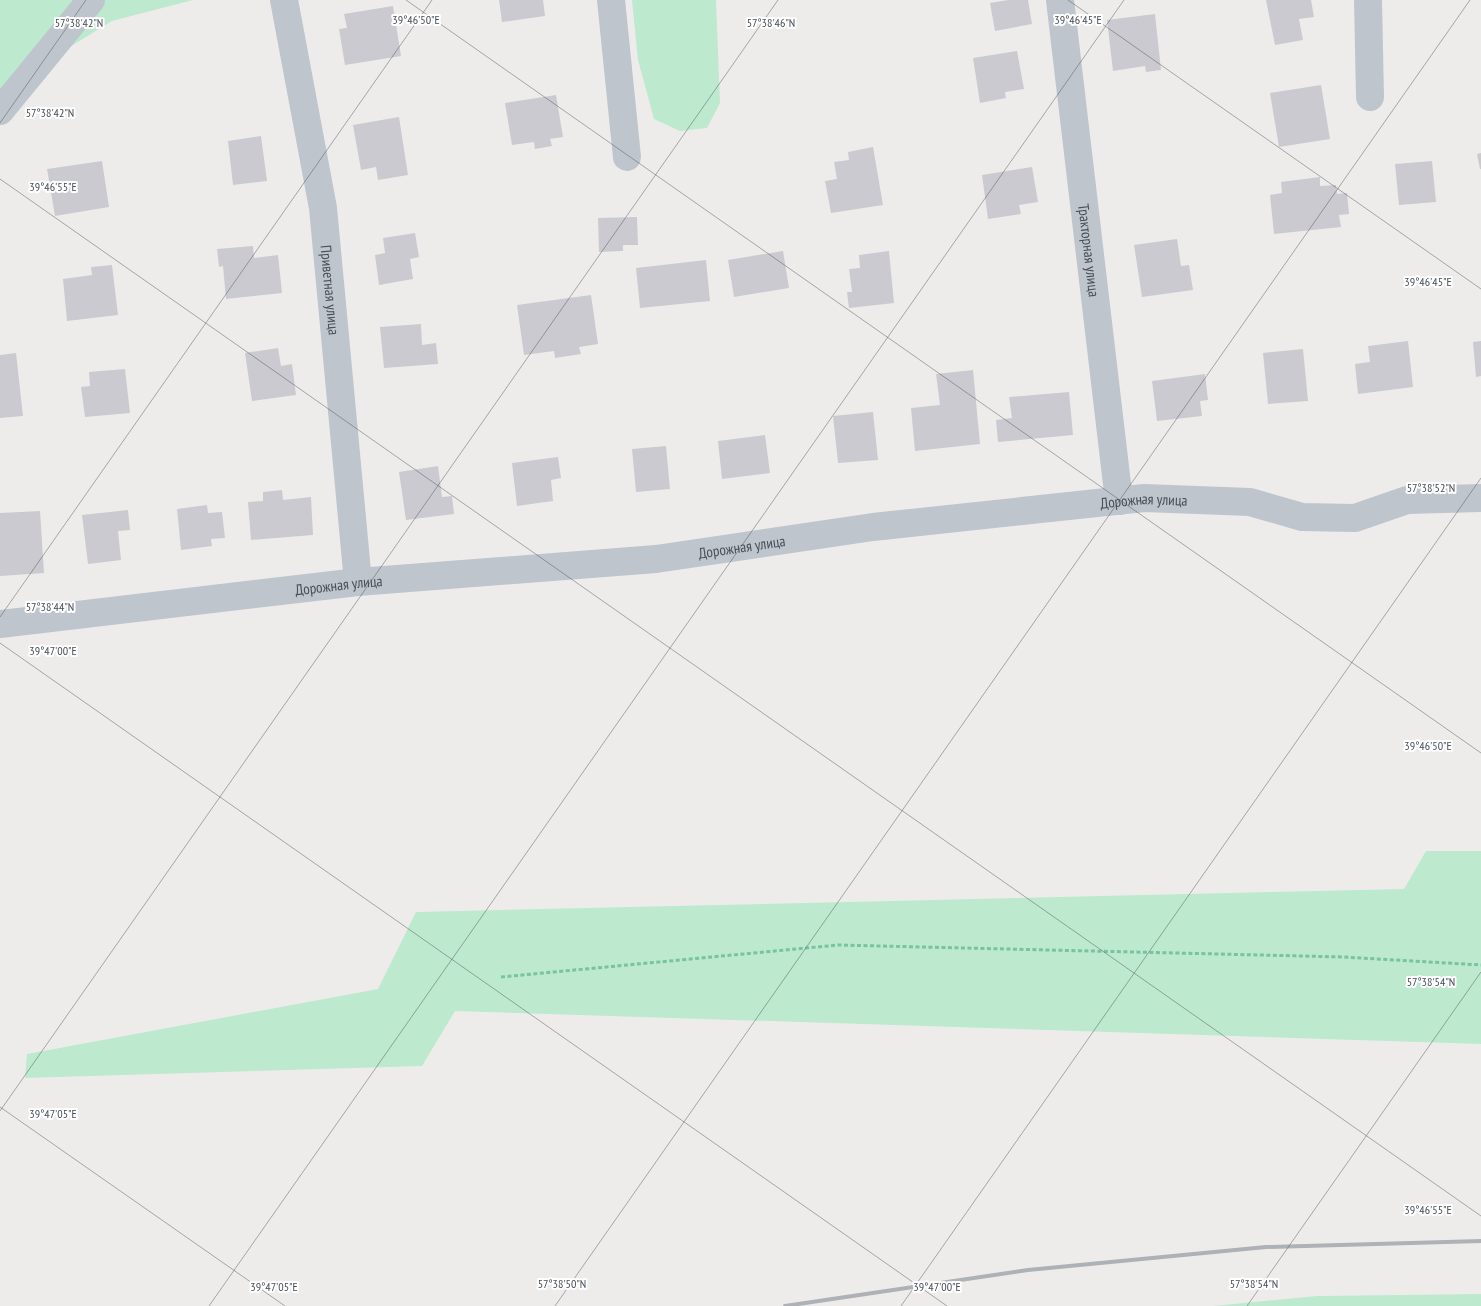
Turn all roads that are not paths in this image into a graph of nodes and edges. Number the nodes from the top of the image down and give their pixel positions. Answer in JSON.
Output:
{"nodes":[{"id":1,"x":91,"y":0,"type":"edge"},
{"id":2,"x":284,"y":0,"type":"edge"},
{"id":3,"x":612,"y":0,"type":"edge"},
{"id":4,"x":1060,"y":0,"type":"edge"},
{"id":5,"x":1368,"y":0,"type":"edge"},
{"id":6,"x":1370,"y":97,"type":"dead end"},
{"id":7,"x":0,"y":112,"type":"edge"},
{"id":8,"x":627,"y":157,"type":"dead end"},
{"id":9,"x":1481,"y":498,"type":"edge"},
{"id":10,"x":1119,"y":501,"type":"junction"},
{"id":11,"x":358,"y":582,"type":"junction"},
{"id":12,"x":0,"y":624,"type":"edge"}],
"edges":[{"from":1,"to":7,"type":"street"},
{"from":2,"to":11,"type":"street","name":"Приветная улица"},
{"from":3,"to":8,"type":"street"},
{"from":4,"to":10,"type":"street","name":"Тракторная улица"},
{"from":5,"to":6,"type":"street"},
{"from":9,"to":10,"type":"street","name":"Дорожная улица"},
{"from":10,"to":11,"type":"street","name":"Дорожная улица"},
{"from":11,"to":12,"type":"street","name":"Дорожная улица"}]}
